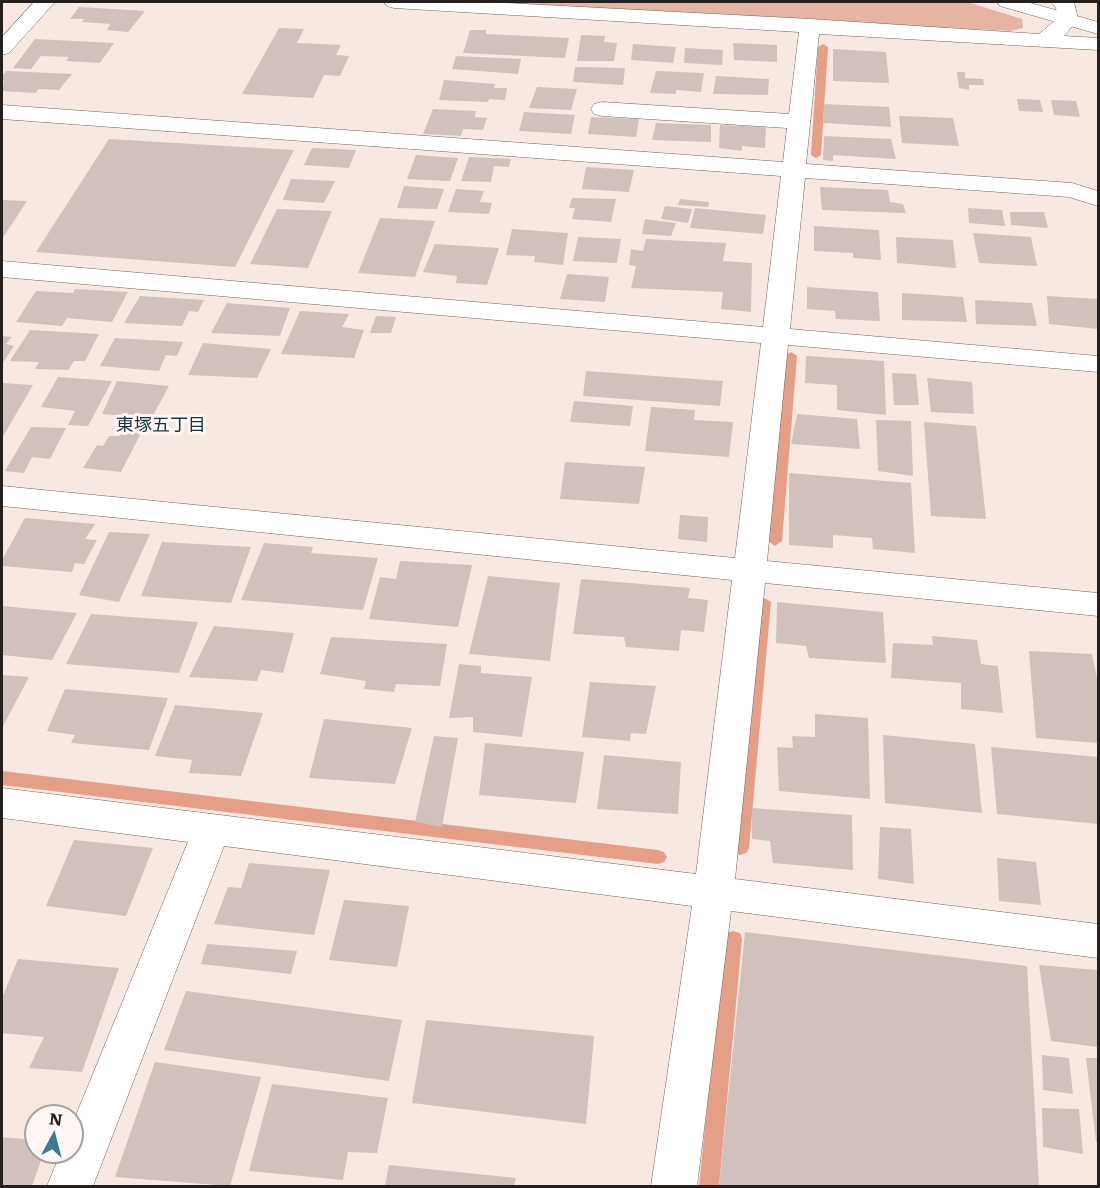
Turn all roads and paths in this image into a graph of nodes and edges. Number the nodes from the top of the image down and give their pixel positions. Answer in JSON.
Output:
{"nodes":[{"id":1,"x":45,"y":2,"type":"edge"},
{"id":2,"x":394,"y":2,"type":"edge"},
{"id":3,"x":1007,"y":2,"type":"edge"},
{"id":4,"x":1022,"y":4,"type":"edge"},
{"id":5,"x":1064,"y":10,"type":"edge"},
{"id":6,"x":810,"y":25,"type":"junction"},
{"id":7,"x":1098,"y":28,"type":"edge"},
{"id":8,"x":1046,"y":39,"type":"junction"},
{"id":9,"x":1098,"y":44,"type":"edge"},
{"id":10,"x":2,"y":49,"type":"edge"},
{"id":11,"x":602,"y":109,"type":"dead end"},
{"id":12,"x":2,"y":112,"type":"edge"},
{"id":13,"x":800,"y":123,"type":"junction"},
{"id":14,"x":794,"y":170,"type":"junction"},
{"id":15,"x":1098,"y":199,"type":"edge"},
{"id":16,"x":2,"y":269,"type":"edge"},
{"id":17,"x":776,"y":337,"type":"junction"},
{"id":18,"x":1098,"y":364,"type":"edge"},
{"id":19,"x":2,"y":495,"type":"edge"},
{"id":20,"x":749,"y":570,"type":"junction"},
{"id":21,"x":1098,"y":605,"type":"edge"},
{"id":22,"x":2,"y":803,"type":"edge"},
{"id":23,"x":212,"y":829,"type":"junction"},
{"id":24,"x":714,"y":892,"type":"junction"},
{"id":25,"x":1098,"y":941,"type":"edge"},
{"id":26,"x":70,"y":1186,"type":"edge"},
{"id":27,"x":674,"y":1186,"type":"edge"}],
"edges":[{"from":1,"to":10,"type":"street"},
{"from":2,"to":6,"type":"street"},
{"from":3,"to":4,"type":"street"},
{"from":4,"to":5,"type":"street"},
{"from":5,"to":7,"type":"street"},
{"from":5,"to":8,"type":"street"},
{"from":6,"to":8,"type":"street"},
{"from":6,"to":13,"type":"street"},
{"from":8,"to":9,"type":"street"},
{"from":11,"to":13,"type":"street"},
{"from":12,"to":14,"type":"street"},
{"from":13,"to":14,"type":"street"},
{"from":14,"to":15,"type":"street"},
{"from":14,"to":17,"type":"street"},
{"from":16,"to":17,"type":"street"},
{"from":17,"to":18,"type":"street"},
{"from":17,"to":20,"type":"street"},
{"from":19,"to":20,"type":"street"},
{"from":20,"to":21,"type":"street"},
{"from":20,"to":24,"type":"street"},
{"from":22,"to":23,"type":"street"},
{"from":23,"to":24,"type":"street"},
{"from":23,"to":26,"type":"street"},
{"from":24,"to":25,"type":"street"},
{"from":24,"to":27,"type":"street"}]}
